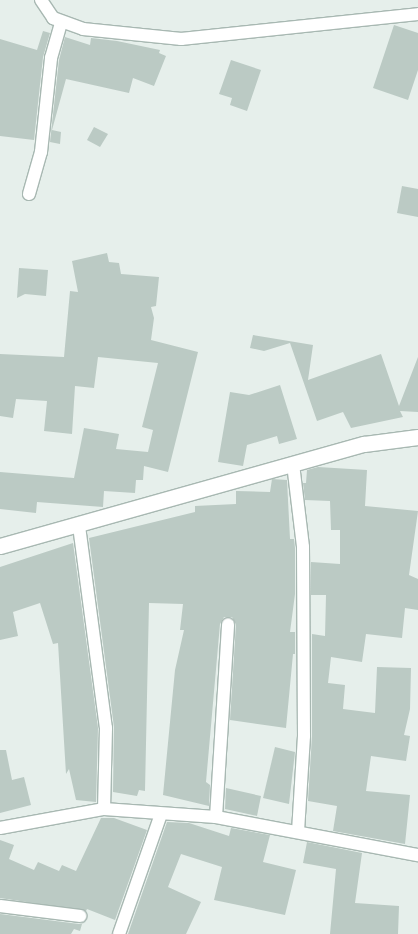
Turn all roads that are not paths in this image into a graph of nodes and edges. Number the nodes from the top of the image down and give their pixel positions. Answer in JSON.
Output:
{"nodes":[{"id":1,"x":42,"y":0,"type":"edge"},
{"id":2,"x":418,"y":14,"type":"edge"},
{"id":3,"x":61,"y":23,"type":"junction"},
{"id":4,"x":29,"y":194,"type":"dead end"},
{"id":5,"x":418,"y":437,"type":"edge"},
{"id":6,"x":293,"y":464,"type":"junction"},
{"id":7,"x":79,"y":526,"type":"junction"},
{"id":8,"x":0,"y":546,"type":"edge"},
{"id":9,"x":228,"y":624,"type":"dead end"},
{"id":10,"x":104,"y":809,"type":"junction"},
{"id":11,"x":160,"y":814,"type":"junction"},
{"id":12,"x":216,"y":817,"type":"junction"},
{"id":13,"x":0,"y":828,"type":"edge"},
{"id":14,"x":298,"y":831,"type":"junction"},
{"id":15,"x":418,"y":855,"type":"edge"},
{"id":16,"x":0,"y":906,"type":"edge"},
{"id":17,"x":80,"y":916,"type":"dead end"},
{"id":18,"x":119,"y":934,"type":"edge"}],
"edges":[{"from":1,"to":3,"type":"street"},
{"from":2,"to":3,"type":"street"},
{"from":3,"to":4,"type":"street"},
{"from":5,"to":6,"type":"main road"},
{"from":6,"to":7,"type":"main road"},
{"from":6,"to":14,"type":"street"},
{"from":7,"to":8,"type":"main road"},
{"from":7,"to":10,"type":"street"},
{"from":9,"to":12,"type":"street"},
{"from":10,"to":11,"type":"street"},
{"from":10,"to":13,"type":"street"},
{"from":11,"to":12,"type":"street"},
{"from":11,"to":18,"type":"street"},
{"from":12,"to":14,"type":"street"},
{"from":14,"to":15,"type":"street"},
{"from":16,"to":17,"type":"street"}]}
